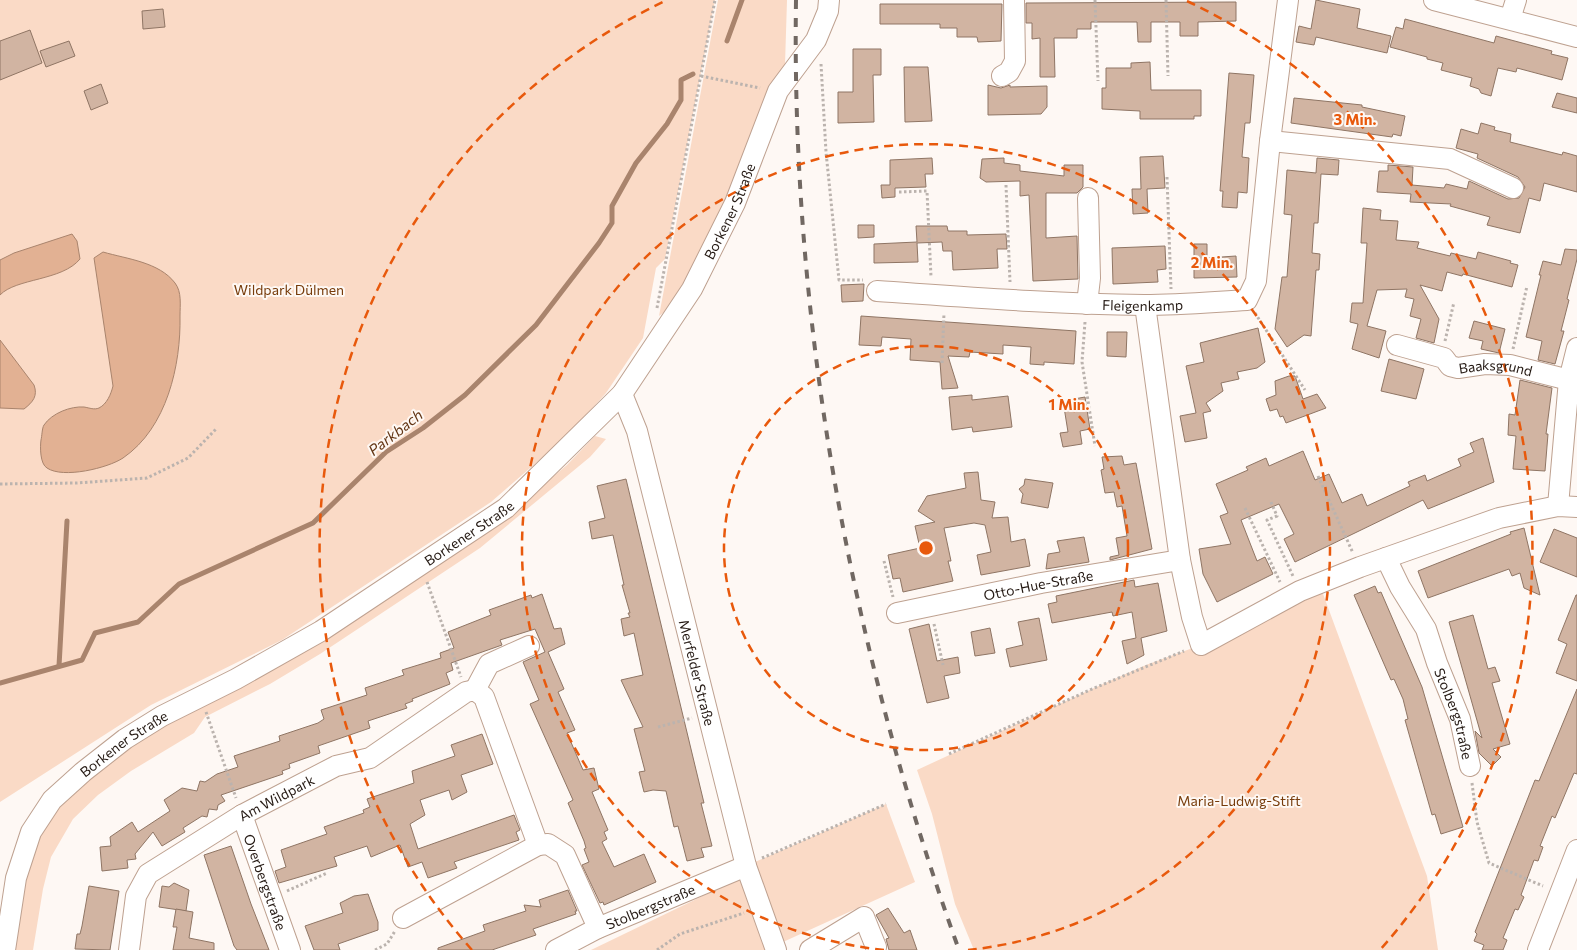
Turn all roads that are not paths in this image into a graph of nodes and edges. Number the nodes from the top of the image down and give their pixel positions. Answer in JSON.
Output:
{"nodes":[{"id":1,"x":828,"y":0,"type":"edge"},
{"id":2,"x":1014,"y":0,"type":"edge"},
{"id":3,"x":1288,"y":0,"type":"edge"},
{"id":4,"x":1434,"y":0,"type":"edge"},
{"id":5,"x":1516,"y":0,"type":"edge"},
{"id":6,"x":1510,"y":19,"type":"junction"},
{"id":7,"x":1577,"y":37,"type":"edge"},
{"id":8,"x":1002,"y":76,"type":"dead end"},
{"id":9,"x":1270,"y":141,"type":"junction"},
{"id":10,"x":1513,"y":188,"type":"dead end"},
{"id":11,"x":1088,"y":198,"type":"dead end"},
{"id":12,"x":877,"y":291,"type":"road end"},
{"id":13,"x":1087,"y":304,"type":"junction"},
{"id":14,"x":1145,"y":305,"type":"junction"},
{"id":15,"x":1397,"y":344,"type":"dead end"},
{"id":16,"x":1577,"y":348,"type":"edge"},
{"id":17,"x":1569,"y":380,"type":"junction"},
{"id":18,"x":622,"y":394,"type":"junction"},
{"id":19,"x":1568,"y":506,"type":"edge"},
{"id":20,"x":1386,"y":558,"type":"junction"},
{"id":21,"x":1180,"y":560,"type":"junction"},
{"id":22,"x":897,"y":613,"type":"road end"},
{"id":23,"x":529,"y":646,"type":"dead end"},
{"id":24,"x":471,"y":691,"type":"junction"},
{"id":25,"x":1470,"y":766,"type":"road end"},
{"id":26,"x":242,"y":815,"type":"junction"},
{"id":27,"x":538,"y":845,"type":"junction"},
{"id":28,"x":1577,"y":850,"type":"edge"},
{"id":29,"x":746,"y":866,"type":"junction"},
{"id":30,"x":403,"y":918,"type":"road end"},
{"id":31,"x":598,"y":928,"type":"junction"},
{"id":32,"x":876,"y":947,"type":"dead end"},
{"id":33,"x":5,"y":950,"type":"edge"},
{"id":34,"x":129,"y":950,"type":"edge"},
{"id":35,"x":290,"y":950,"type":"edge"},
{"id":36,"x":556,"y":950,"type":"edge"},
{"id":37,"x":776,"y":950,"type":"edge"},
{"id":38,"x":810,"y":950,"type":"edge"},
{"id":39,"x":1538,"y":950,"type":"edge"}],
"edges":[{"from":1,"to":18,"type":"street","name":"Borkener Straße"},
{"from":2,"to":8,"type":"street"},
{"from":3,"to":9,"type":"street"},
{"from":4,"to":6,"type":"street"},
{"from":5,"to":6,"type":"street"},
{"from":6,"to":7,"type":"street"},
{"from":9,"to":10,"type":"street"},
{"from":9,"to":14,"type":"street","name":"Fleigenkamp"},
{"from":11,"to":13,"type":"street"},
{"from":12,"to":13,"type":"street","name":"Fleigenkamp"},
{"from":13,"to":14,"type":"street","name":"Fleigenkamp"},
{"from":14,"to":21,"type":"street"},
{"from":15,"to":17,"type":"street","name":"Baaksgrund"},
{"from":16,"to":17,"type":"street"},
{"from":17,"to":19,"type":"street"},
{"from":18,"to":29,"type":"street","name":"Merfelder Straße"},
{"from":18,"to":33,"type":"street","name":"Borkener Straße"},
{"from":19,"to":20,"type":"street"},
{"from":20,"to":21,"type":"street"},
{"from":20,"to":25,"type":"street","name":"Stolbergstraße"},
{"from":21,"to":22,"type":"street","name":"Otto-Hue-Straße"},
{"from":23,"to":24,"type":"street","name":"Am Wildpark"},
{"from":24,"to":26,"type":"street","name":"Am Wildpark"},
{"from":24,"to":27,"type":"street"},
{"from":26,"to":34,"type":"street","name":"Am Wildpark"},
{"from":26,"to":35,"type":"street","name":"Overbergstraße"},
{"from":27,"to":30,"type":"street"},
{"from":27,"to":31,"type":"street"},
{"from":28,"to":39,"type":"street"},
{"from":29,"to":31,"type":"street","name":"Stolbergstraße"},
{"from":29,"to":37,"type":"street","name":"Merfelder Straße"},
{"from":31,"to":36,"type":"street","name":"Stolbergstraße"},
{"from":32,"to":38,"type":"street"}]}
